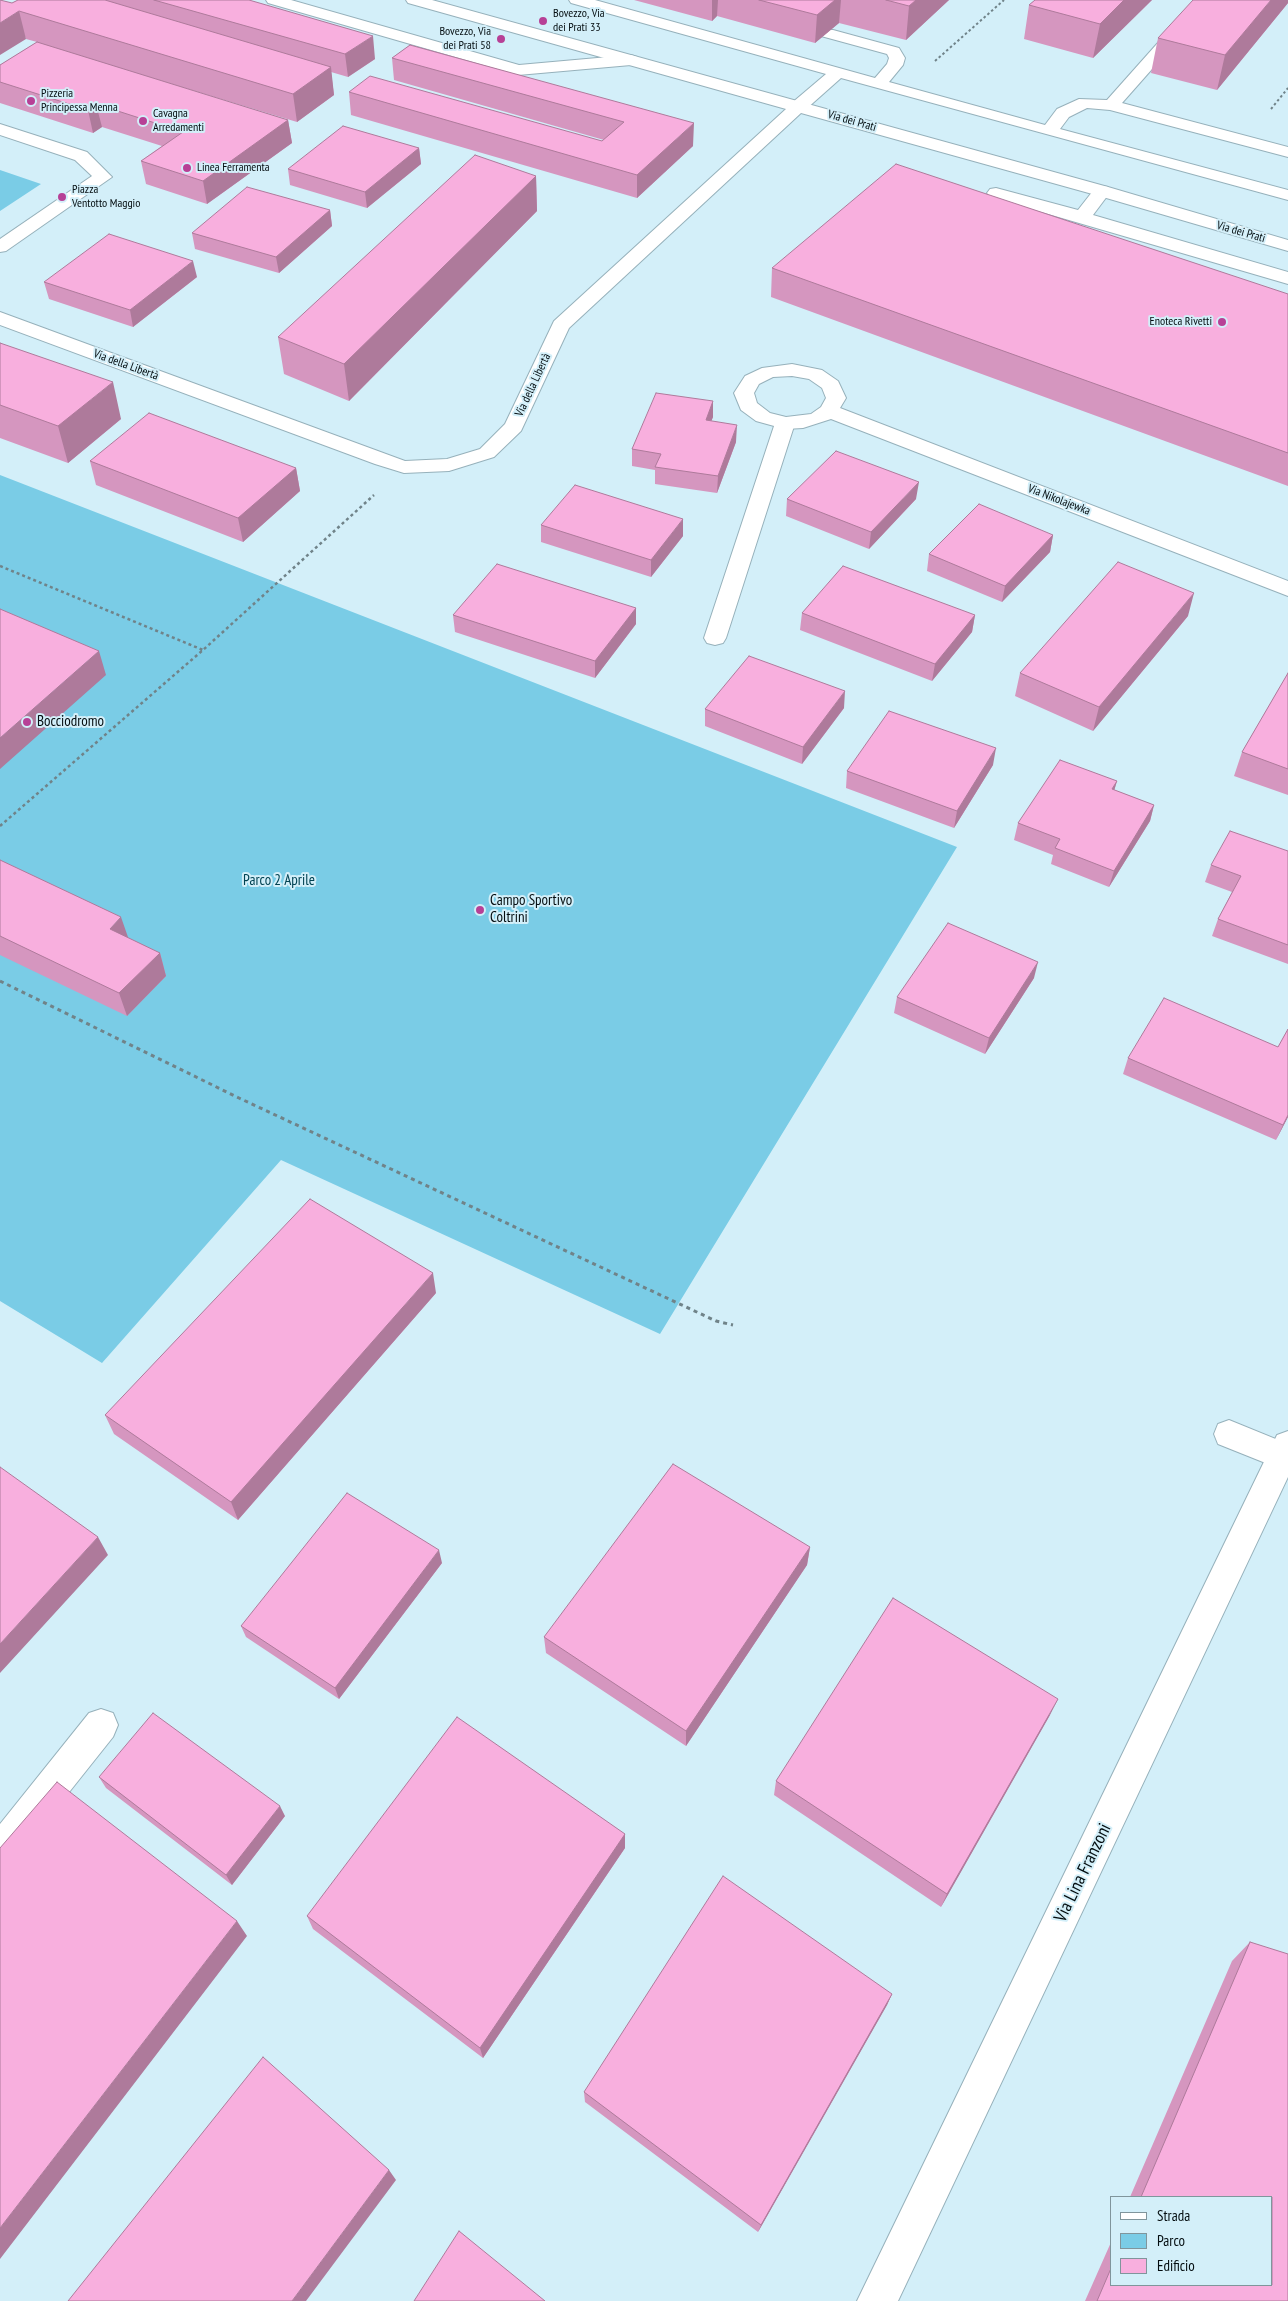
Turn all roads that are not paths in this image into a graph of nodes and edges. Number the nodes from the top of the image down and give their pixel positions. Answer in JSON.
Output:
{"nodes":[{"id":1,"x":274,"y":0,"type":"edge"},
{"id":2,"x":414,"y":0,"type":"edge"},
{"id":3,"x":578,"y":0,"type":"edge"},
{"id":4,"x":1205,"y":0,"type":"edge"},
{"id":5,"x":827,"y":33,"type":"dead end"},
{"id":6,"x":631,"y":60,"type":"junction"},
{"id":7,"x":838,"y":72,"type":"junction"},
{"id":8,"x":879,"y":83,"type":"junction"},
{"id":9,"x":1111,"y":105,"type":"junction"},
{"id":10,"x":799,"y":106,"type":"junction"},
{"id":11,"x":0,"y":129,"type":"edge"},
{"id":12,"x":1049,"y":131,"type":"junction"},
{"id":13,"x":1288,"y":152,"type":"edge"},
{"id":14,"x":1102,"y":192,"type":"junction"},
{"id":15,"x":996,"y":194,"type":"dead end"},
{"id":16,"x":1288,"y":195,"type":"edge"},
{"id":17,"x":1082,"y":217,"type":"junction"},
{"id":18,"x":1288,"y":246,"type":"edge"},
{"id":19,"x":0,"y":248,"type":"edge"},
{"id":20,"x":1288,"y":278,"type":"edge"},
{"id":21,"x":0,"y":318,"type":"edge"},
{"id":22,"x":830,"y":411,"type":"junction"},
{"id":23,"x":785,"y":423,"type":"junction"},
{"id":24,"x":1288,"y":589,"type":"edge"},
{"id":25,"x":715,"y":638,"type":"dead end"},
{"id":26,"x":1229,"y":1434,"type":"dead end"},
{"id":27,"x":1285,"y":1451,"type":"edge"},
{"id":28,"x":101,"y":1725,"type":"dead end"},
{"id":29,"x":0,"y":1852,"type":"edge"},
{"id":30,"x":877,"y":2301,"type":"edge"}],
"edges":[{"from":1,"to":6,"type":"street"},
{"from":2,"to":6,"type":"street","name":"Via dei Prati"},
{"from":3,"to":7,"type":"street"},
{"from":4,"to":9,"type":"street"},
{"from":5,"to":8,"type":"street"},
{"from":6,"to":10,"type":"street","name":"Via dei Prati"},
{"from":7,"to":8,"type":"street"},
{"from":7,"to":10,"type":"street","name":"Via della Libertà"},
{"from":8,"to":12,"type":"street"},
{"from":9,"to":12,"type":"street"},
{"from":9,"to":13,"type":"street"},
{"from":10,"to":14,"type":"street","name":"Via dei Prati"},
{"from":10,"to":21,"type":"street","name":"Via della Libertà"},
{"from":11,"to":19,"type":"street"},
{"from":12,"to":16,"type":"street"},
{"from":14,"to":17,"type":"street"},
{"from":14,"to":18,"type":"street","name":"Via dei Prati"},
{"from":15,"to":17,"type":"street"},
{"from":17,"to":20,"type":"street"},
{"from":22,"to":23,"type":"street"},
{"from":22,"to":23,"type":"street"},
{"from":22,"to":24,"type":"street","name":"Via Nikolajewka"},
{"from":23,"to":25,"type":"street"},
{"from":26,"to":27,"type":"street"},
{"from":27,"to":30,"type":"street","name":"Via Lina Franzoni"},
{"from":28,"to":29,"type":"street"}]}
